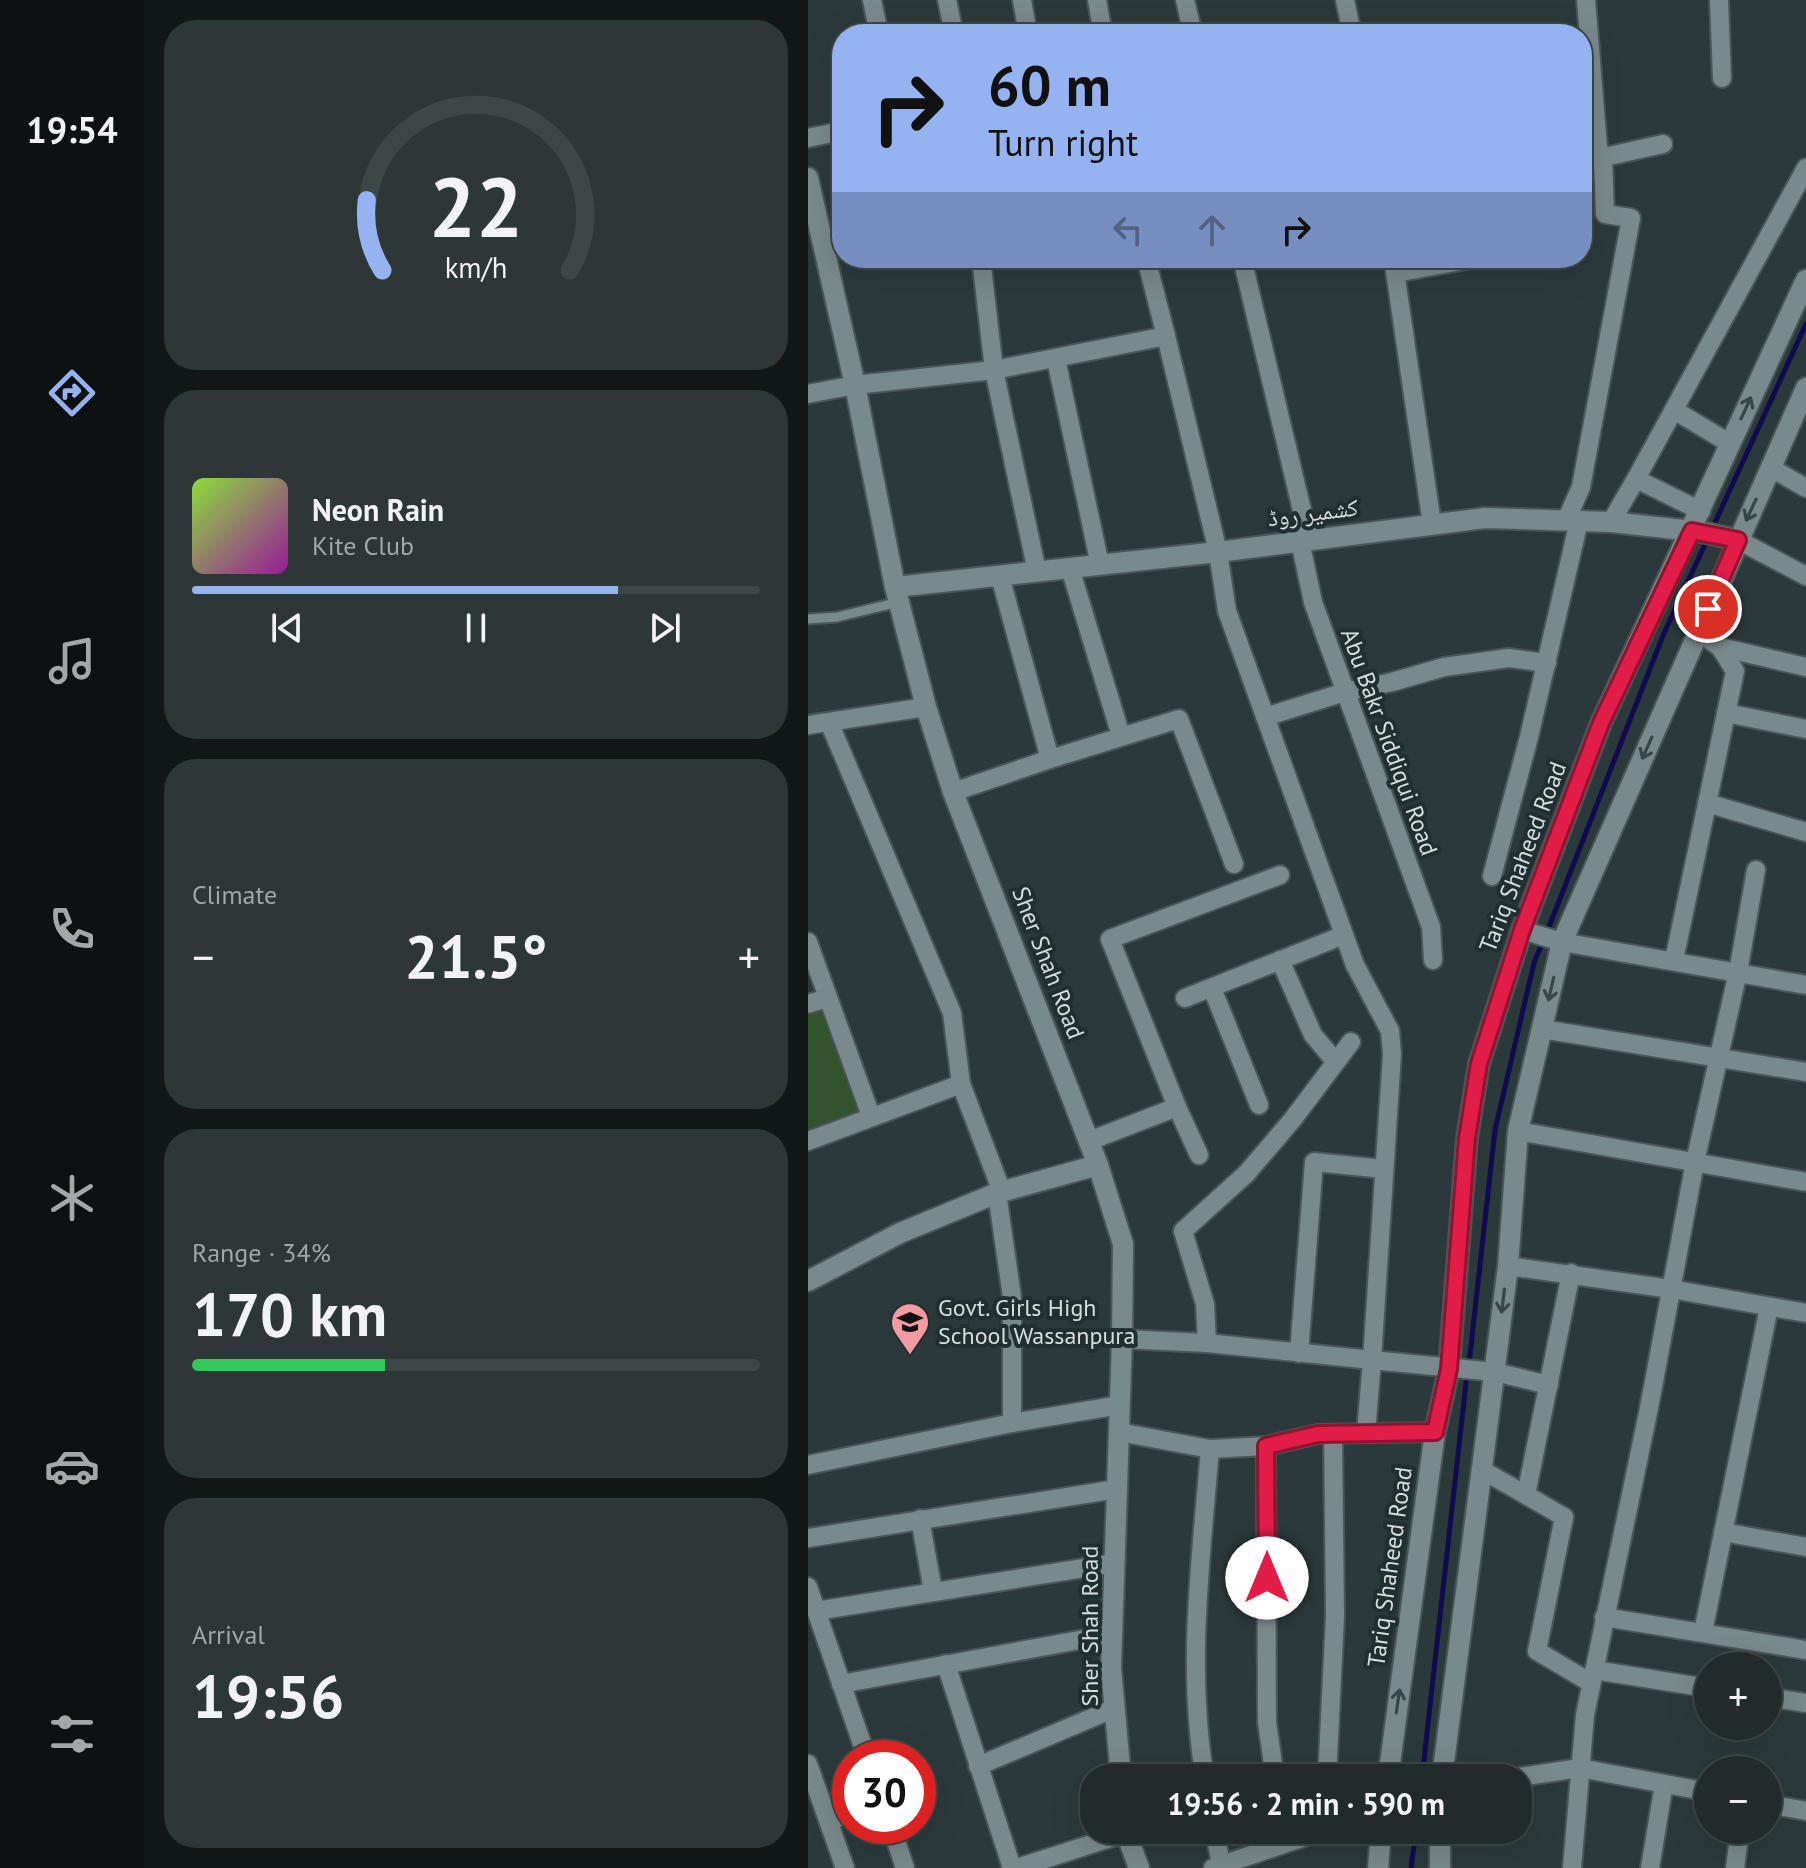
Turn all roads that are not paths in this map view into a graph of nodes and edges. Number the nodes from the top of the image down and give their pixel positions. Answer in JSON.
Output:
{"nodes":[{"id":1,"x":872,"y":0,"type":"edge"},
{"id":2,"x":947,"y":0,"type":"edge"},
{"id":3,"x":1022,"y":0,"type":"edge"},
{"id":4,"x":1097,"y":0,"type":"edge"},
{"id":5,"x":1185,"y":0,"type":"edge"},
{"id":6,"x":1345,"y":0,"type":"edge"},
{"id":7,"x":1586,"y":0,"type":"edge"},
{"id":8,"x":1719,"y":0,"type":"edge"},
{"id":9,"x":877,"y":24,"type":"edge"},
{"id":10,"x":952,"y":24,"type":"edge"},
{"id":11,"x":1026,"y":24,"type":"edge"},
{"id":12,"x":1101,"y":24,"type":"edge"},
{"id":13,"x":1191,"y":24,"type":"edge"},
{"id":14,"x":1350,"y":24,"type":"edge"},
{"id":15,"x":1588,"y":24,"type":"edge"},
{"id":16,"x":1592,"y":74,"type":"edge"},
{"id":17,"x":1722,"y":78,"type":"dead end"},
{"id":18,"x":832,"y":133,"type":"edge"},
{"id":19,"x":808,"y":138,"type":"edge"},
{"id":20,"x":1663,"y":144,"type":"dead end"},
{"id":21,"x":1603,"y":159,"type":"junction"},
{"id":22,"x":1592,"y":161,"type":"edge"},
{"id":23,"x":1806,"y":168,"type":"edge"},
{"id":24,"x":808,"y":178,"type":"edge"},
{"id":25,"x":982,"y":268,"type":"edge"},
{"id":26,"x":1149,"y":268,"type":"edge"},
{"id":27,"x":1244,"y":268,"type":"edge"},
{"id":28,"x":1395,"y":268,"type":"edge"},
{"id":29,"x":1806,"y":280,"type":"edge"},
{"id":30,"x":1166,"y":336,"type":"junction"},
{"id":31,"x":1056,"y":359,"type":"junction"},
{"id":32,"x":994,"y":370,"type":"junction"},
{"id":33,"x":855,"y":385,"type":"junction"},
{"id":34,"x":808,"y":394,"type":"edge"},
{"id":35,"x":1805,"y":395,"type":"edge"},
{"id":36,"x":1674,"y":410,"type":"junction"},
{"id":37,"x":1729,"y":443,"type":"junction"},
{"id":38,"x":1771,"y":468,"type":"junction"},
{"id":39,"x":1636,"y":479,"type":"junction"},
{"id":40,"x":1806,"y":488,"type":"edge"},
{"id":41,"x":1572,"y":521,"type":"junction"},
{"id":42,"x":1611,"y":522,"type":"junction"},
{"id":43,"x":1432,"y":524,"type":"junction"},
{"id":44,"x":1698,"y":525,"type":"junction"},
{"id":45,"x":1304,"y":540,"type":"junction"},
{"id":46,"x":1738,"y":540,"type":"junction"},
{"id":47,"x":1218,"y":552,"type":"junction"},
{"id":48,"x":1100,"y":565,"type":"junction"},
{"id":49,"x":1070,"y":568,"type":"junction"},
{"id":50,"x":1804,"y":571,"type":"edge"},
{"id":51,"x":1037,"y":572,"type":"junction"},
{"id":52,"x":1000,"y":576,"type":"junction"},
{"id":53,"x":897,"y":594,"type":"junction"},
{"id":54,"x":808,"y":619,"type":"edge"},
{"id":55,"x":1698,"y":632,"type":"junction"},
{"id":56,"x":1720,"y":647,"type":"junction"},
{"id":57,"x":1547,"y":663,"type":"junction"},
{"id":58,"x":1806,"y":667,"type":"edge"},
{"id":59,"x":1345,"y":692,"type":"junction"},
{"id":60,"x":926,"y":707,"type":"junction"},
{"id":61,"x":1726,"y":713,"type":"junction"},
{"id":62,"x":1265,"y":717,"type":"junction"},
{"id":63,"x":829,"y":722,"type":"junction"},
{"id":64,"x":808,"y":725,"type":"edge"},
{"id":65,"x":1806,"y":729,"type":"edge"},
{"id":66,"x":1121,"y":736,"type":"junction"},
{"id":67,"x":1050,"y":759,"type":"junction"},
{"id":68,"x":953,"y":792,"type":"junction"},
{"id":69,"x":1707,"y":803,"type":"junction"},
{"id":70,"x":1806,"y":832,"type":"edge"},
{"id":71,"x":1234,"y":864,"type":"dead end"},
{"id":72,"x":1756,"y":870,"type":"dead end"},
{"id":73,"x":1280,"y":875,"type":"dead end"},
{"id":74,"x":1492,"y":876,"type":"dead end"},
{"id":75,"x":1344,"y":935,"type":"junction"},
{"id":76,"x":1541,"y":936,"type":"junction"},
{"id":77,"x":808,"y":942,"type":"edge"},
{"id":78,"x":1280,"y":960,"type":"junction"},
{"id":79,"x":1433,"y":960,"type":"dead end"},
{"id":80,"x":1674,"y":960,"type":"junction"},
{"id":81,"x":1738,"y":972,"type":"junction"},
{"id":82,"x":1806,"y":985,"type":"edge"},
{"id":83,"x":1212,"y":988,"type":"junction"},
{"id":84,"x":828,"y":998,"type":"junction"},
{"id":85,"x":1185,"y":998,"type":"dead end"},
{"id":86,"x":808,"y":1004,"type":"edge"},
{"id":87,"x":1542,"y":1029,"type":"junction"},
{"id":88,"x":1351,"y":1042,"type":"dead end"},
{"id":89,"x":1718,"y":1058,"type":"junction"},
{"id":90,"x":1335,"y":1061,"type":"junction"},
{"id":91,"x":1806,"y":1072,"type":"edge"},
{"id":92,"x":961,"y":1084,"type":"junction"},
{"id":93,"x":1259,"y":1105,"type":"dead end"},
{"id":94,"x":1177,"y":1107,"type":"junction"},
{"id":95,"x":871,"y":1116,"type":"junction"},
{"id":96,"x":1518,"y":1131,"type":"junction"},
{"id":97,"x":808,"y":1141,"type":"edge"},
{"id":98,"x":1089,"y":1141,"type":"junction"},
{"id":99,"x":1199,"y":1155,"type":"dead end"},
{"id":100,"x":1695,"y":1162,"type":"junction"},
{"id":101,"x":1098,"y":1165,"type":"junction"},
{"id":102,"x":1384,"y":1169,"type":"junction"},
{"id":103,"x":1806,"y":1182,"type":"edge"},
{"id":104,"x":1000,"y":1192,"type":"junction"},
{"id":105,"x":1508,"y":1266,"type":"junction"},
{"id":106,"x":1571,"y":1273,"type":"junction"},
{"id":107,"x":808,"y":1281,"type":"edge"},
{"id":108,"x":1671,"y":1289,"type":"junction"},
{"id":109,"x":1769,"y":1307,"type":"junction"},
{"id":110,"x":1806,"y":1313,"type":"edge"},
{"id":111,"x":1122,"y":1339,"type":"junction"},
{"id":112,"x":1207,"y":1343,"type":"junction"},
{"id":113,"x":1299,"y":1353,"type":"junction"},
{"id":114,"x":1372,"y":1360,"type":"junction"},
{"id":115,"x":1452,"y":1369,"type":"junction"},
{"id":116,"x":1492,"y":1372,"type":"junction"},
{"id":117,"x":1549,"y":1385,"type":"junction"},
{"id":118,"x":1120,"y":1405,"type":"junction"},
{"id":119,"x":1012,"y":1423,"type":"junction"},
{"id":120,"x":1119,"y":1432,"type":"junction"},
{"id":121,"x":1435,"y":1432,"type":"junction"},
{"id":122,"x":1366,"y":1433,"type":"junction"},
{"id":123,"x":1333,"y":1434,"type":"junction"},
{"id":124,"x":1266,"y":1446,"type":"junction"},
{"id":125,"x":1210,"y":1449,"type":"junction"},
{"id":126,"x":808,"y":1465,"type":"edge"},
{"id":127,"x":1482,"y":1470,"type":"junction"},
{"id":128,"x":1117,"y":1489,"type":"junction"},
{"id":129,"x":1526,"y":1495,"type":"junction"},
{"id":130,"x":920,"y":1519,"type":"junction"},
{"id":131,"x":1723,"y":1532,"type":"junction"},
{"id":132,"x":808,"y":1538,"type":"edge"},
{"id":133,"x":1806,"y":1547,"type":"edge"},
{"id":134,"x":1115,"y":1563,"type":"junction"},
{"id":135,"x":808,"y":1587,"type":"edge"},
{"id":136,"x":933,"y":1591,"type":"junction"},
{"id":137,"x":816,"y":1611,"type":"junction"},
{"id":138,"x":1604,"y":1617,"type":"junction"},
{"id":139,"x":1703,"y":1632,"type":"junction"},
{"id":140,"x":1112,"y":1634,"type":"junction"},
{"id":141,"x":1806,"y":1650,"type":"edge"},
{"id":142,"x":946,"y":1664,"type":"junction"},
{"id":143,"x":1592,"y":1677,"type":"junction"},
{"id":144,"x":841,"y":1684,"type":"junction"},
{"id":145,"x":1694,"y":1687,"type":"edge"},
{"id":146,"x":1782,"y":1699,"type":"edge"},
{"id":147,"x":1806,"y":1703,"type":"edge"},
{"id":148,"x":1115,"y":1708,"type":"junction"},
{"id":149,"x":861,"y":1740,"type":"edge"},
{"id":150,"x":808,"y":1764,"type":"edge"},
{"id":151,"x":1120,"y":1764,"type":"edge"},
{"id":152,"x":1202,"y":1764,"type":"edge"},
{"id":153,"x":1273,"y":1764,"type":"edge"},
{"id":154,"x":1328,"y":1764,"type":"edge"},
{"id":155,"x":1390,"y":1764,"type":"edge"},
{"id":156,"x":1444,"y":1764,"type":"edge"},
{"id":157,"x":978,"y":1766,"type":"junction"},
{"id":158,"x":1580,"y":1768,"type":"junction"},
{"id":159,"x":1532,"y":1775,"type":"edge"},
{"id":160,"x":1664,"y":1784,"type":"junction"},
{"id":161,"x":1694,"y":1789,"type":"edge"},
{"id":162,"x":1782,"y":1807,"type":"edge"},
{"id":163,"x":1806,"y":1811,"type":"edge"},
{"id":164,"x":832,"y":1820,"type":"edge"},
{"id":165,"x":829,"y":1821,"type":"junction"},
{"id":166,"x":897,"y":1844,"type":"edge"},
{"id":167,"x":1089,"y":1844,"type":"edge"},
{"id":168,"x":1130,"y":1844,"type":"edge"},
{"id":169,"x":1216,"y":1844,"type":"edge"},
{"id":170,"x":1268,"y":1844,"type":"edge"},
{"id":171,"x":1380,"y":1844,"type":"edge"},
{"id":172,"x":1440,"y":1844,"type":"edge"},
{"id":173,"x":1738,"y":1844,"type":"edge"},
{"id":174,"x":1219,"y":1867,"type":"edge"},
{"id":175,"x":845,"y":1868,"type":"edge"},
{"id":176,"x":905,"y":1868,"type":"edge"},
{"id":177,"x":1014,"y":1868,"type":"edge"},
{"id":178,"x":1139,"y":1868,"type":"edge"},
{"id":179,"x":1378,"y":1868,"type":"edge"},
{"id":180,"x":1440,"y":1868,"type":"edge"},
{"id":181,"x":1572,"y":1868,"type":"edge"},
{"id":182,"x":1650,"y":1868,"type":"edge"},
{"id":183,"x":1735,"y":1868,"type":"edge"}],
"edges":[{"from":1,"to":9,"type":"street"},
{"from":2,"to":10,"type":"street"},
{"from":3,"to":11,"type":"street"},
{"from":4,"to":12,"type":"street"},
{"from":5,"to":13,"type":"street"},
{"from":6,"to":14,"type":"street"},
{"from":7,"to":15,"type":"street"},
{"from":8,"to":17,"type":"street"},
{"from":16,"to":21,"type":"street"},
{"from":18,"to":19,"type":"street"},
{"from":20,"to":21,"type":"street"},
{"from":21,"to":22,"type":"street"},
{"from":21,"to":41,"type":"street"},
{"from":23,"to":36,"type":"street"},
{"from":24,"to":33,"type":"main road","name":"Sher Shah Road"},
{"from":25,"to":32,"type":"street"},
{"from":26,"to":30,"type":"street"},
{"from":27,"to":45,"type":"street","name":"Abu Bakr Siddiqui Road"},
{"from":28,"to":43,"type":"street"},
{"from":37,"to":29,"type":"main road","name":"Tariq Shaheed Road","one_way":true},
{"from":30,"to":31,"type":"street"},
{"from":30,"to":47,"type":"street"},
{"from":31,"to":32,"type":"street"},
{"from":31,"to":48,"type":"street"},
{"from":32,"to":33,"type":"street"},
{"from":32,"to":51,"type":"street"},
{"from":33,"to":34,"type":"street"},
{"from":33,"to":53,"type":"main road","name":"Sher Shah Road"},
{"from":35,"to":38,"type":"main road","name":"Tariq Shaheed Road"},
{"from":36,"to":37,"type":"street"},
{"from":36,"to":39,"type":"street"},
{"from":37,"to":44,"type":"main road","name":"Tariq Shaheed Road"},
{"from":38,"to":40,"type":"street"},
{"from":38,"to":46,"type":"main road","name":"Tariq Shaheed Road","one_way":true},
{"from":39,"to":42,"type":"street"},
{"from":39,"to":44,"type":"street"},
{"from":41,"to":42,"type":"main road","name":"کشمیر روڈ"},
{"from":41,"to":43,"type":"main road","name":"کشمیر روڈ"},
{"from":41,"to":57,"type":"street"},
{"from":42,"to":44,"type":"main road","name":"کشمیر روڈ"},
{"from":43,"to":45,"type":"main road","name":"کشمیر روڈ"},
{"from":44,"to":46,"type":"main road","name":"کشمیر روڈ"},
{"from":44,"to":76,"type":"main road","name":"Tariq Shaheed Road"},
{"from":45,"to":47,"type":"main road","name":"کشمیر روڈ"},
{"from":45,"to":59,"type":"street","name":"Abu Bakr Siddiqui Road"},
{"from":46,"to":50,"type":"street"},
{"from":46,"to":55,"type":"main road","name":"Tariq Shaheed Road"},
{"from":47,"to":48,"type":"main road","name":"کشمیر روڈ"},
{"from":47,"to":62,"type":"street"},
{"from":48,"to":49,"type":"main road","name":"کشمیر روڈ"},
{"from":49,"to":51,"type":"main road","name":"کشمیر روڈ"},
{"from":49,"to":66,"type":"street"},
{"from":51,"to":52,"type":"main road","name":"کشمیر روڈ"},
{"from":52,"to":53,"type":"main road","name":"کشمیر روڈ"},
{"from":52,"to":67,"type":"street"},
{"from":53,"to":54,"type":"lane"},
{"from":53,"to":60,"type":"main road","name":"Sher Shah Road"},
{"from":55,"to":56,"type":"street"},
{"from":55,"to":76,"type":"main road","name":"Tariq Shaheed Road","one_way":true},
{"from":56,"to":58,"type":"street"},
{"from":56,"to":61,"type":"street"},
{"from":57,"to":59,"type":"street"},
{"from":57,"to":74,"type":"street"},
{"from":59,"to":62,"type":"street"},
{"from":59,"to":79,"type":"street","name":"Abu Bakr Siddiqui Road"},
{"from":60,"to":63,"type":"street"},
{"from":60,"to":68,"type":"main road","name":"Sher Shah Road"},
{"from":61,"to":65,"type":"street"},
{"from":61,"to":69,"type":"street"},
{"from":62,"to":75,"type":"street"},
{"from":63,"to":64,"type":"street"},
{"from":63,"to":92,"type":"street"},
{"from":66,"to":67,"type":"street"},
{"from":66,"to":71,"type":"street"},
{"from":67,"to":68,"type":"street"},
{"from":68,"to":98,"type":"main road","name":"Sher Shah Road"},
{"from":69,"to":70,"type":"street"},
{"from":69,"to":80,"type":"street"},
{"from":72,"to":81,"type":"street"},
{"from":73,"to":94,"type":"street"},
{"from":75,"to":78,"type":"street"},
{"from":75,"to":102,"type":"street"},
{"from":76,"to":80,"type":"street"},
{"from":76,"to":87,"type":"main road","name":"Tariq Shaheed Road","one_way":true},
{"from":76,"to":115,"type":"main road","name":"Tariq Shaheed Road"},
{"from":77,"to":84,"type":"street"},
{"from":78,"to":83,"type":"street"},
{"from":78,"to":90,"type":"street"},
{"from":80,"to":81,"type":"street"},
{"from":81,"to":82,"type":"street"},
{"from":81,"to":89,"type":"street"},
{"from":83,"to":85,"type":"street"},
{"from":83,"to":93,"type":"street"},
{"from":84,"to":86,"type":"street"},
{"from":84,"to":95,"type":"street"},
{"from":87,"to":89,"type":"street"},
{"from":87,"to":96,"type":"main road","name":"Tariq Shaheed Road"},
{"from":88,"to":90,"type":"street"},
{"from":89,"to":91,"type":"street"},
{"from":89,"to":100,"type":"street"},
{"from":90,"to":112,"type":"street"},
{"from":92,"to":95,"type":"street"},
{"from":92,"to":104,"type":"street"},
{"from":94,"to":98,"type":"street"},
{"from":94,"to":99,"type":"street"},
{"from":95,"to":97,"type":"street"},
{"from":96,"to":100,"type":"street"},
{"from":96,"to":105,"type":"main road","name":"Tariq Shaheed Road"},
{"from":98,"to":101,"type":"main road","name":"Sher Shah Road"},
{"from":100,"to":103,"type":"street"},
{"from":100,"to":108,"type":"street"},
{"from":101,"to":104,"type":"main road"},
{"from":101,"to":111,"type":"main road","name":"Sher Shah Road"},
{"from":102,"to":113,"type":"street"},
{"from":102,"to":114,"type":"street"},
{"from":104,"to":107,"type":"main road"},
{"from":104,"to":119,"type":"street"},
{"from":105,"to":106,"type":"street"},
{"from":105,"to":116,"type":"main road","name":"Tariq Shaheed Road","one_way":true},
{"from":106,"to":108,"type":"street"},
{"from":106,"to":117,"type":"street"},
{"from":108,"to":109,"type":"street"},
{"from":108,"to":138,"type":"street"},
{"from":109,"to":110,"type":"street"},
{"from":109,"to":131,"type":"street"},
{"from":111,"to":112,"type":"street"},
{"from":111,"to":118,"type":"main road","name":"Sher Shah Road"},
{"from":112,"to":113,"type":"street"},
{"from":113,"to":114,"type":"street"},
{"from":114,"to":115,"type":"street"},
{"from":114,"to":122,"type":"street"},
{"from":115,"to":116,"type":"street"},
{"from":115,"to":121,"type":"main road","name":"Tariq Shaheed Road"},
{"from":116,"to":117,"type":"street"},
{"from":116,"to":127,"type":"main road","name":"Tariq Shaheed Road"},
{"from":117,"to":129,"type":"street"},
{"from":118,"to":119,"type":"street"},
{"from":118,"to":120,"type":"main road","name":"Sher Shah Road"},
{"from":119,"to":126,"type":"street"},
{"from":120,"to":125,"type":"street"},
{"from":120,"to":128,"type":"main road","name":"Sher Shah Road"},
{"from":121,"to":122,"type":"street"},
{"from":155,"to":121,"type":"main road","name":"Tariq Shaheed Road","one_way":true},
{"from":122,"to":123,"type":"street"},
{"from":123,"to":124,"type":"street"},
{"from":123,"to":154,"type":"street"},
{"from":124,"to":125,"type":"street"},
{"from":124,"to":153,"type":"street"},
{"from":125,"to":152,"type":"street"},
{"from":127,"to":129,"type":"street"},
{"from":127,"to":156,"type":"main road","name":"Tariq Shaheed Road"},
{"from":128,"to":130,"type":"street"},
{"from":128,"to":134,"type":"main road","name":"Sher Shah Road"},
{"from":129,"to":143,"type":"street"},
{"from":130,"to":132,"type":"street"},
{"from":130,"to":136,"type":"street"},
{"from":131,"to":133,"type":"street"},
{"from":131,"to":139,"type":"street"},
{"from":134,"to":136,"type":"street"},
{"from":134,"to":140,"type":"main road","name":"Sher Shah Road"},
{"from":135,"to":137,"type":"street"},
{"from":136,"to":137,"type":"street"},
{"from":137,"to":144,"type":"street"},
{"from":138,"to":139,"type":"street"},
{"from":138,"to":143,"type":"street"},
{"from":139,"to":141,"type":"street"},
{"from":140,"to":142,"type":"street"},
{"from":140,"to":148,"type":"main road","name":"Sher Shah Road"},
{"from":142,"to":144,"type":"street"},
{"from":142,"to":157,"type":"street"},
{"from":143,"to":145,"type":"street"},
{"from":143,"to":158,"type":"street"},
{"from":144,"to":149,"type":"street"},
{"from":146,"to":147,"type":"street"},
{"from":148,"to":151,"type":"main road","name":"Sher Shah Road"},
{"from":148,"to":157,"type":"street"},
{"from":150,"to":165,"type":"street"},
{"from":157,"to":177,"type":"street"},
{"from":158,"to":159,"type":"street"},
{"from":158,"to":160,"type":"street"},
{"from":158,"to":181,"type":"street"},
{"from":160,"to":161,"type":"street"},
{"from":160,"to":182,"type":"street"},
{"from":162,"to":163,"type":"street"},
{"from":164,"to":165,"type":"street"},
{"from":165,"to":175,"type":"street"},
{"from":166,"to":176,"type":"street"},
{"from":167,"to":177,"type":"street"},
{"from":168,"to":178,"type":"main road"},
{"from":169,"to":174,"type":"street"},
{"from":170,"to":174,"type":"street"},
{"from":171,"to":179,"type":"main road"},
{"from":172,"to":180,"type":"main road"},
{"from":173,"to":183,"type":"street"}]}
